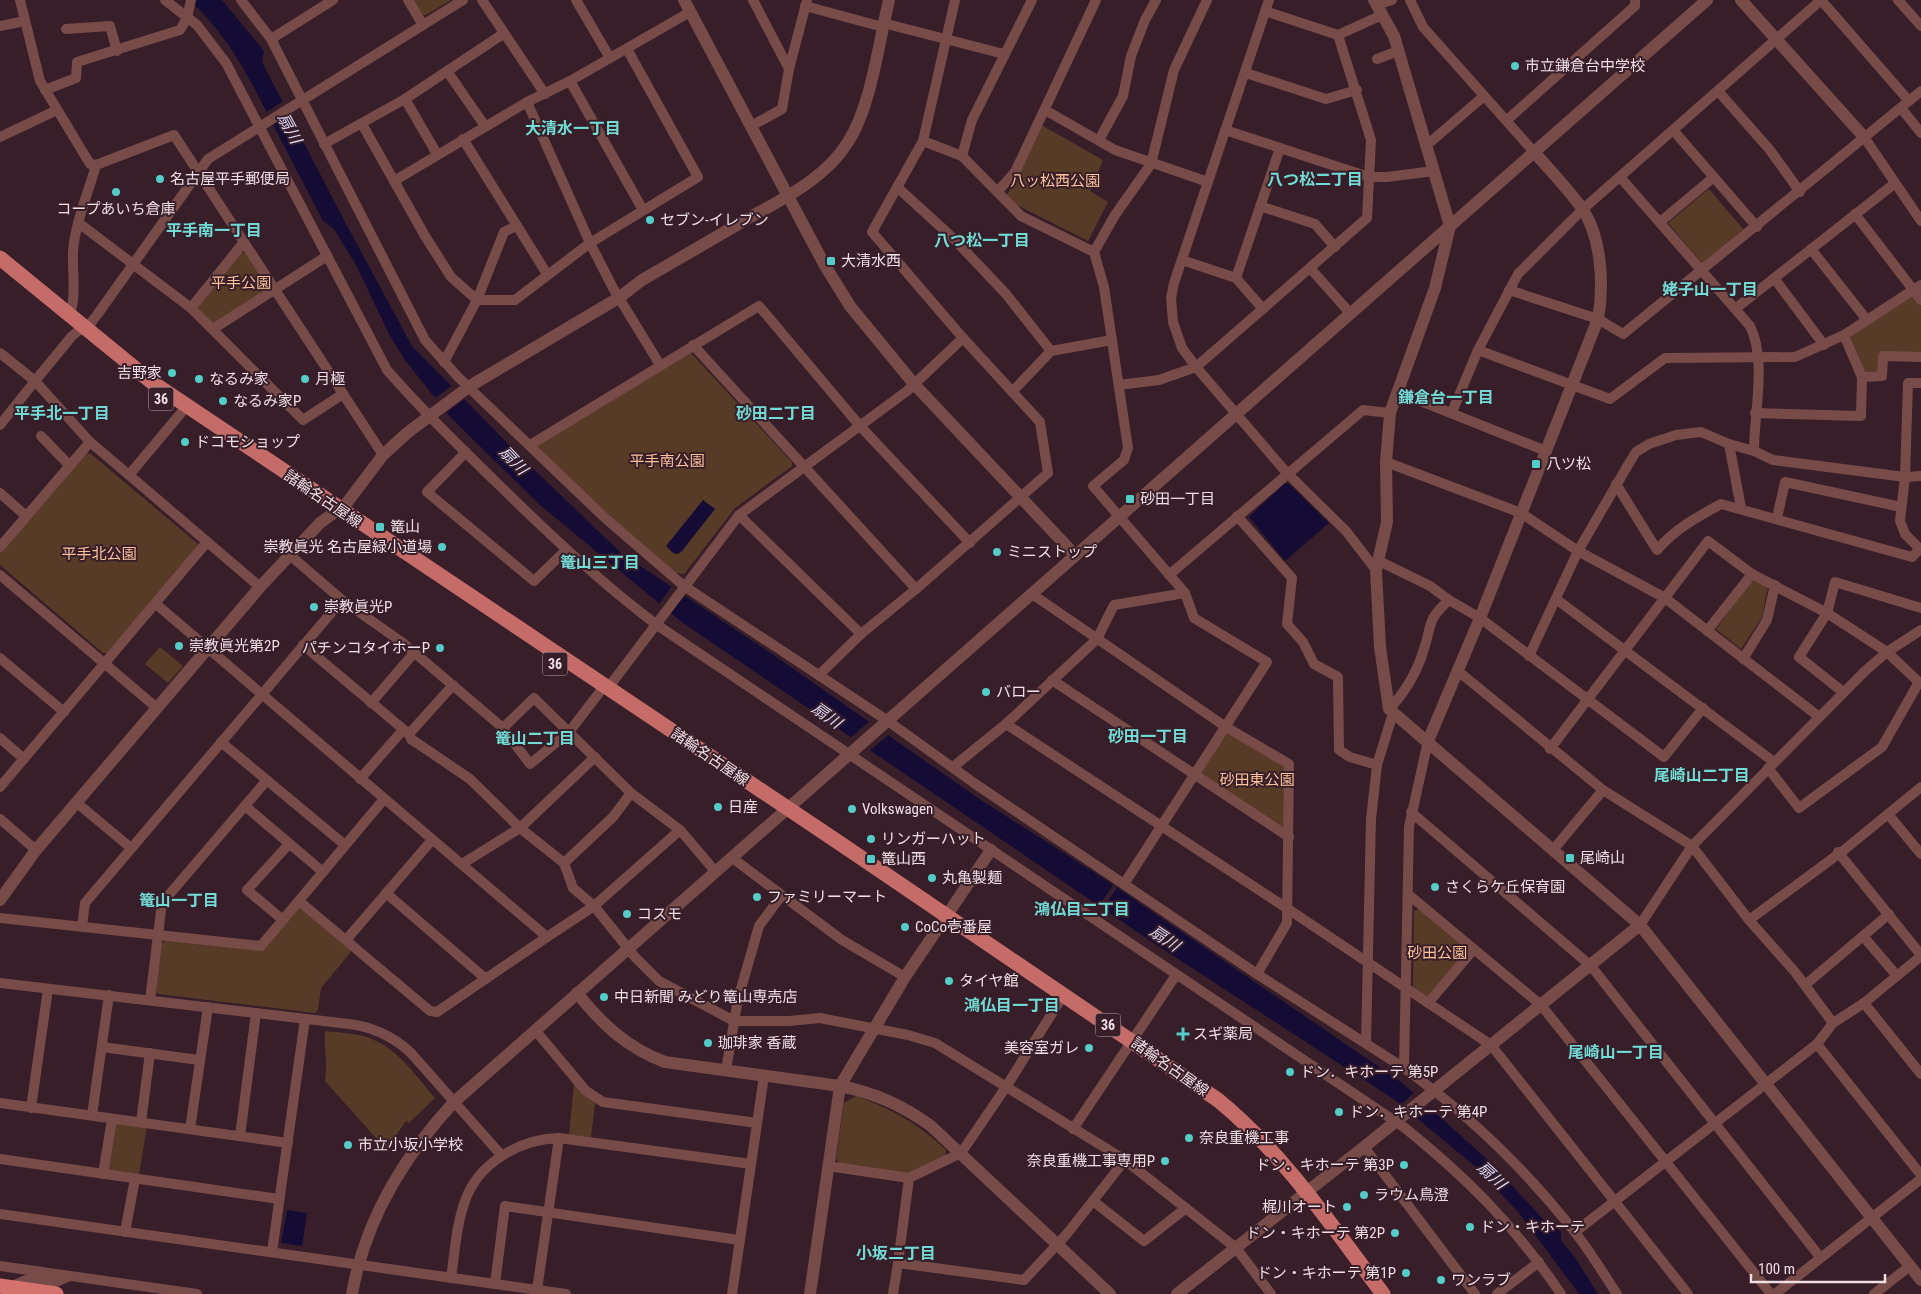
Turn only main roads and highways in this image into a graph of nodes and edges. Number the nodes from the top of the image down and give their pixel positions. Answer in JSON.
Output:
{"nodes":[{"id":1,"x":0,"y":258,"type":"edge"},
{"id":2,"x":0,"y":270,"type":"edge"},
{"id":3,"x":82,"y":330,"type":"junction"},
{"id":4,"x":336,"y":511,"type":"junction"},
{"id":5,"x":944,"y":919,"type":"junction"},
{"id":6,"x":1129,"y":1045,"type":"junction"},
{"id":7,"x":1302,"y":1194,"type":"junction"},
{"id":8,"x":5,"y":1287,"type":"edge"},
{"id":9,"x":56,"y":1294,"type":"edge"},
{"id":10,"x":1371,"y":1294,"type":"edge"},
{"id":11,"x":1383,"y":1294,"type":"edge"}],
"edges":[{"from":1,"to":3,"type":"main road","name":"諸輪名古屋線","number":"36"},
{"from":2,"to":3,"type":"main road","name":"諸輪名古屋線","number":"36"},
{"from":3,"to":4,"type":"main road","name":"諸輪名古屋線","number":"36"},
{"from":3,"to":4,"type":"main road","name":"諸輪名古屋線","number":"36"},
{"from":4,"to":5,"type":"main road","name":"諸輪名古屋線","number":"36"},
{"from":5,"to":6,"type":"main road","name":"諸輪名古屋線","number":"36"},
{"from":5,"to":6,"type":"main road","name":"諸輪名古屋線","number":"36"},
{"from":6,"to":7,"type":"main road","name":"諸輪名古屋線","number":"36"},
{"from":7,"to":10,"type":"main road","name":"諸輪名古屋線","number":"36"},
{"from":7,"to":11,"type":"main road","name":"諸輪名古屋線","number":"36"},
{"from":8,"to":9,"type":"highway"}]}
